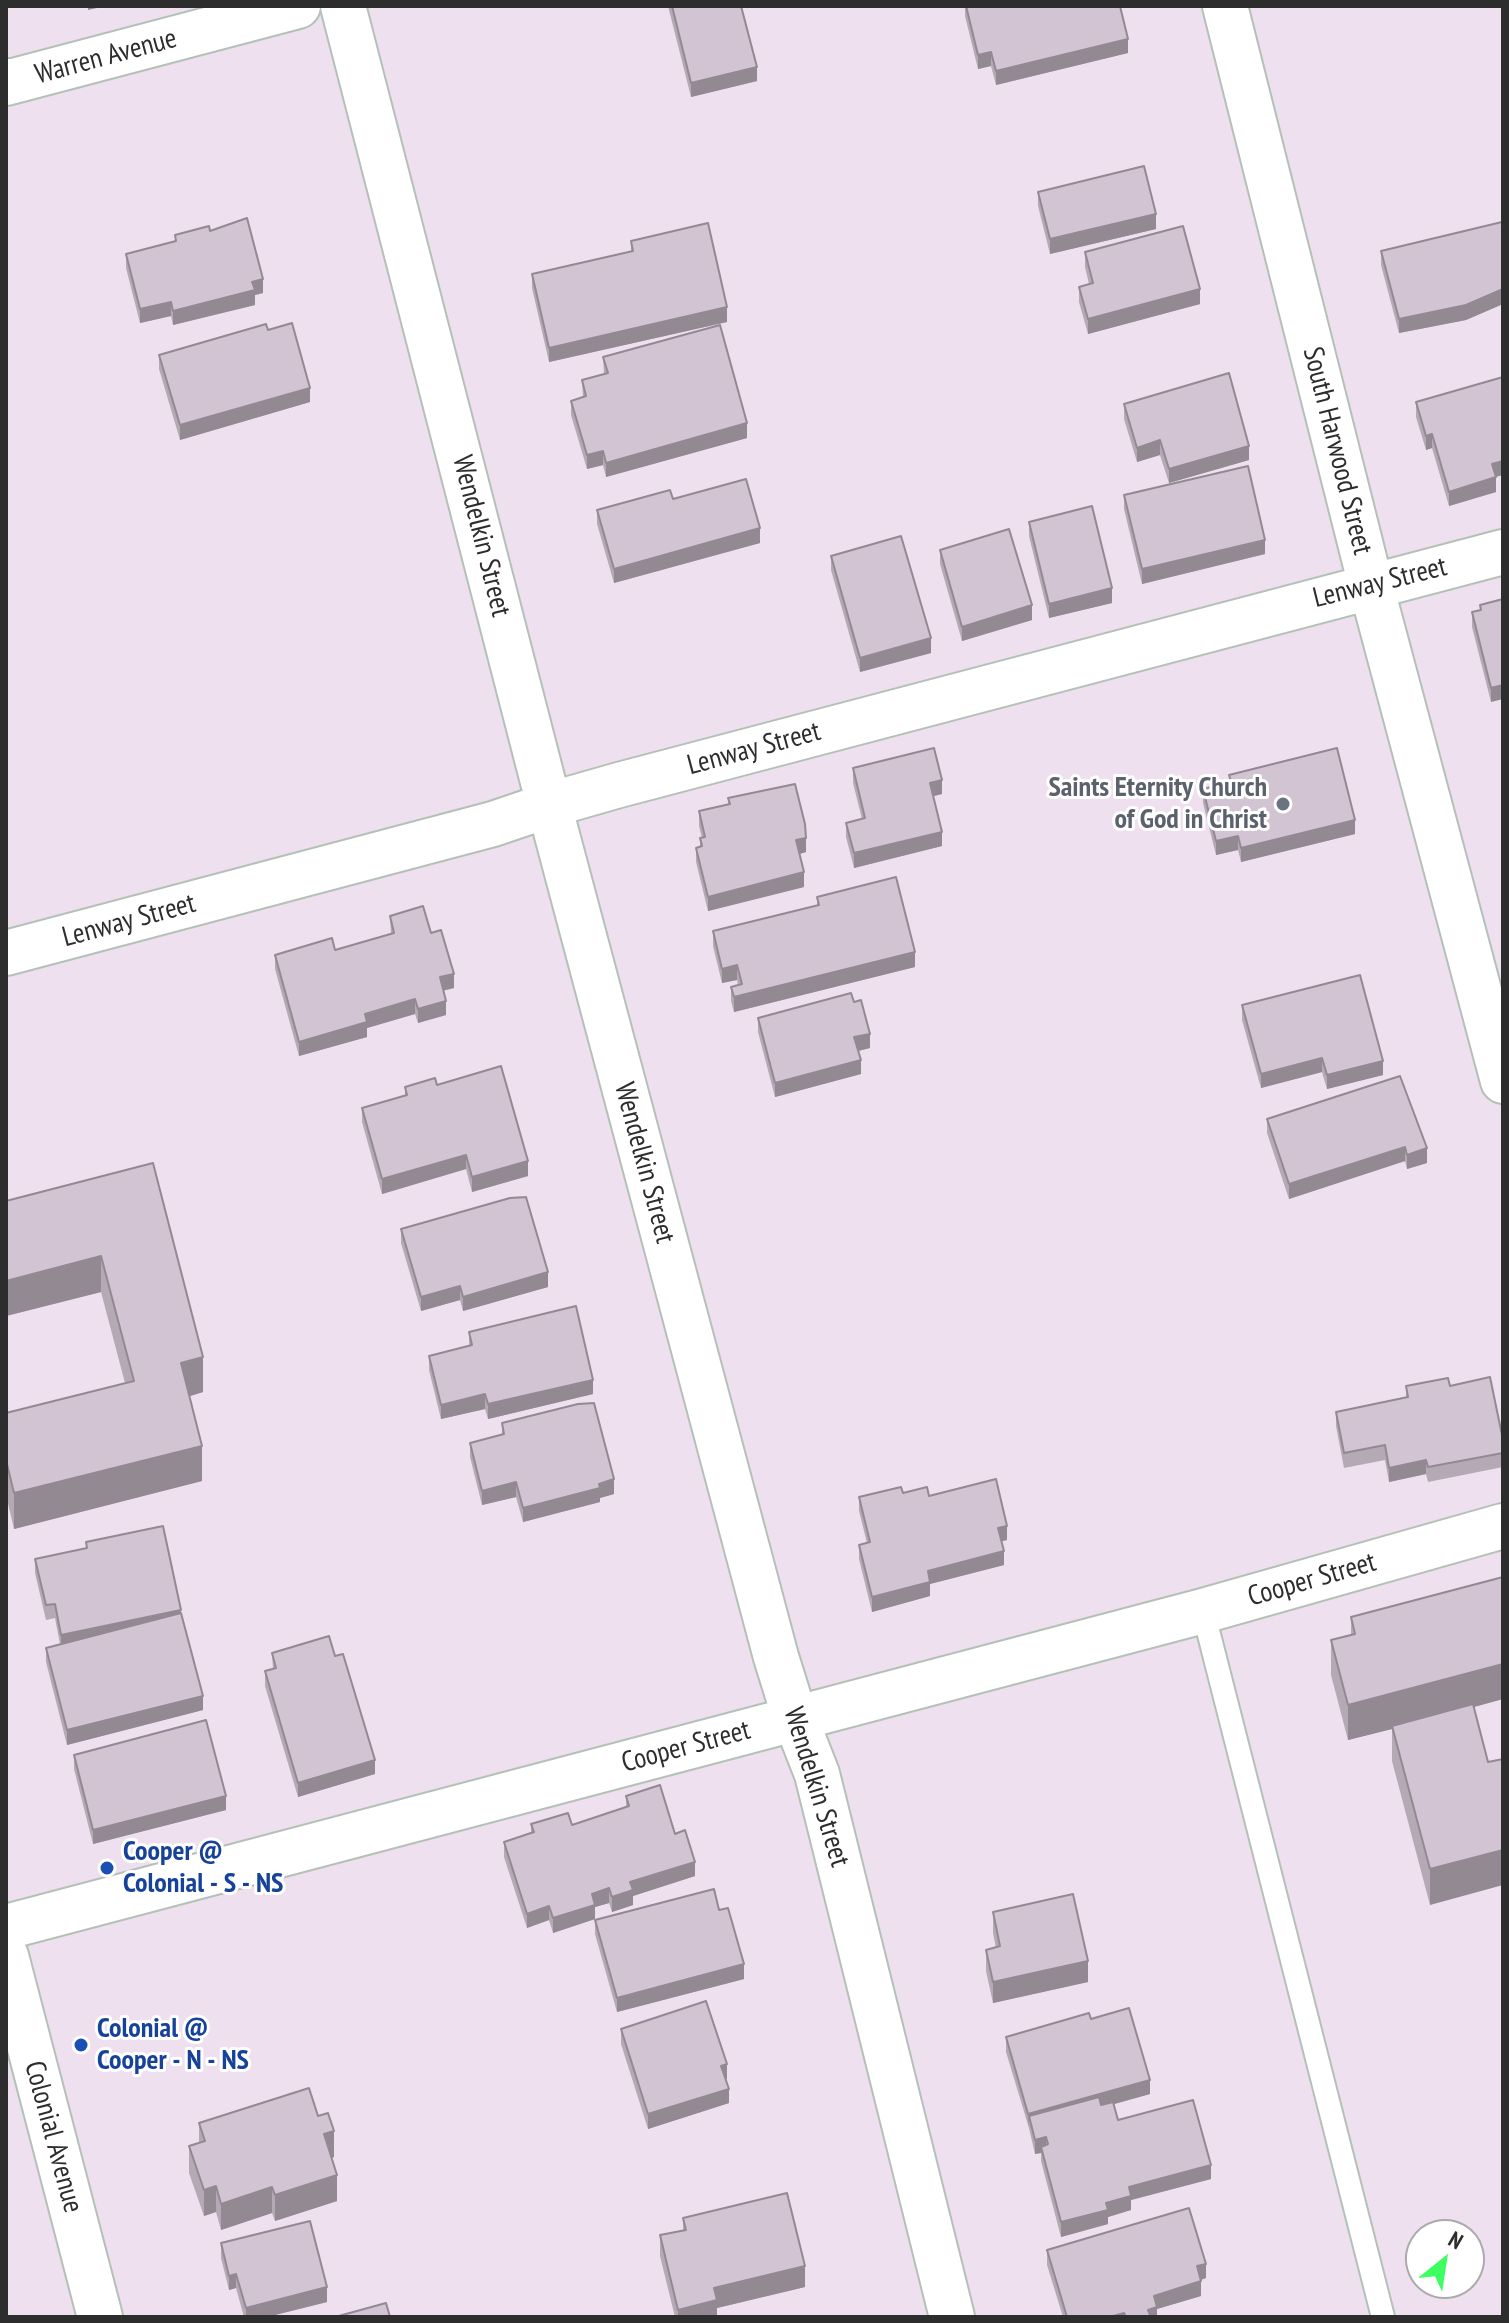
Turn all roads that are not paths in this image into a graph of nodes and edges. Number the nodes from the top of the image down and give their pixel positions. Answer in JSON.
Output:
{"nodes":[{"id":1,"x":298,"y":6,"type":"edge"},
{"id":2,"x":343,"y":6,"type":"edge"},
{"id":3,"x":1225,"y":6,"type":"edge"},
{"id":4,"x":8,"y":82,"type":"edge"},
{"id":5,"x":1503,"y":552,"type":"edge"},
{"id":6,"x":1371,"y":586,"type":"junction"},
{"id":7,"x":549,"y":805,"type":"junction"},
{"id":8,"x":6,"y":953,"type":"edge"},
{"id":9,"x":1503,"y":1081,"type":"edge"},
{"id":10,"x":1503,"y":1526,"type":"edge"},
{"id":11,"x":1203,"y":1611,"type":"junction"},
{"id":12,"x":795,"y":1718,"type":"junction"},
{"id":13,"x":6,"y":1927,"type":"edge"},
{"id":14,"x":6,"y":1956,"type":"edge"},
{"id":15,"x":100,"y":2317,"type":"edge"},
{"id":16,"x":952,"y":2317,"type":"edge"},
{"id":17,"x":1383,"y":2317,"type":"edge"}],
"edges":[{"from":1,"to":4,"type":"street","name":"Warren Avenue"},
{"from":2,"to":7,"type":"street","name":"Wendelkin Street"},
{"from":3,"to":6,"type":"street","name":"South Harwood Street"},
{"from":5,"to":6,"type":"street","name":"Lenway Street"},
{"from":6,"to":7,"type":"street","name":"Lenway Street"},
{"from":6,"to":9,"type":"street","name":"South Harwood Street"},
{"from":7,"to":8,"type":"street","name":"Lenway Street"},
{"from":7,"to":12,"type":"street","name":"Wendelkin Street"},
{"from":10,"to":11,"type":"street","name":"Cooper Street"},
{"from":11,"to":12,"type":"street","name":"Cooper Street"},
{"from":11,"to":17,"type":"lane"},
{"from":12,"to":13,"type":"street","name":"Cooper Street"},
{"from":12,"to":16,"type":"street","name":"Wendelkin Street"},
{"from":14,"to":15,"type":"street","name":"Colonial Avenue"}]}
